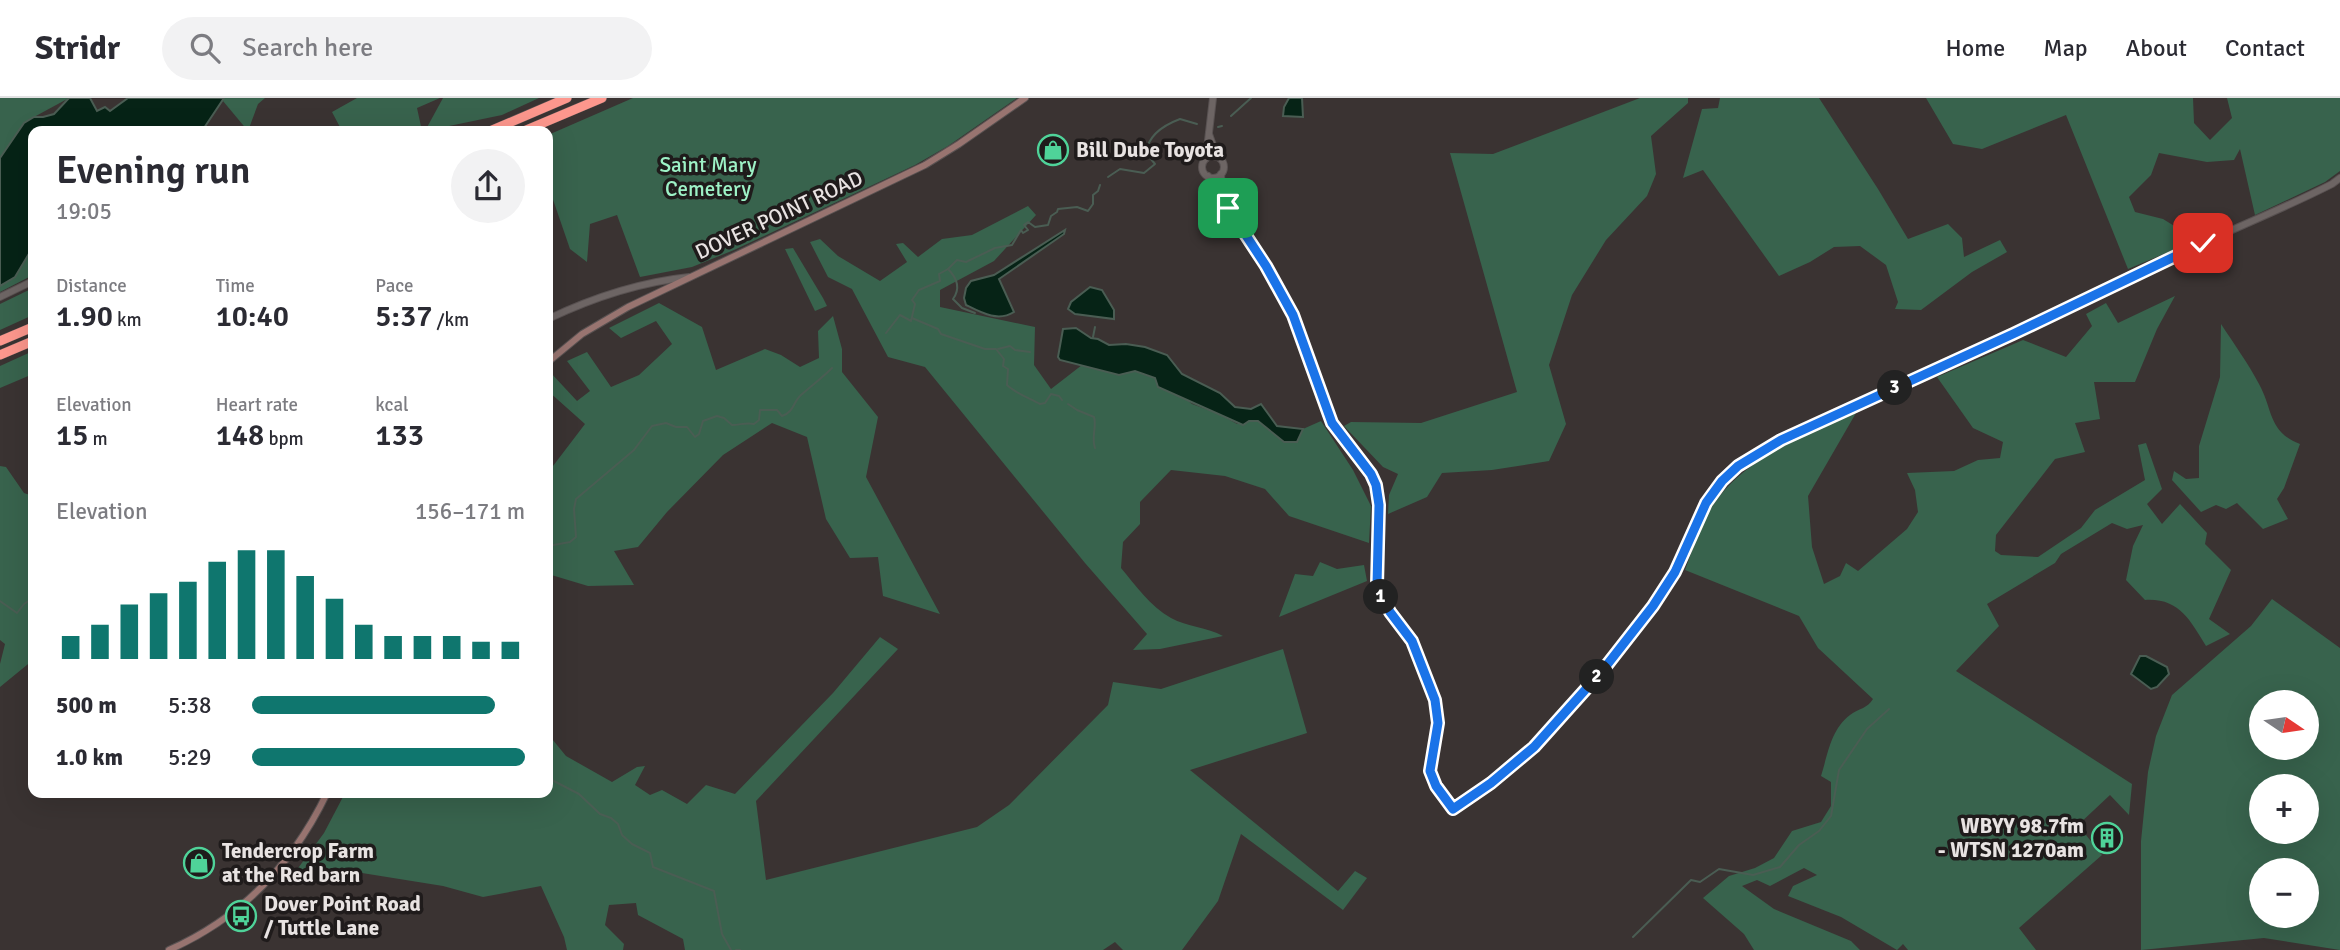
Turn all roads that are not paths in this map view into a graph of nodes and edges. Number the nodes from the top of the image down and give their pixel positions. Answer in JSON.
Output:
{"nodes":[{"id":1,"x":567,"y":98,"type":"edge"},
{"id":2,"x":602,"y":98,"type":"edge"},
{"id":3,"x":1025,"y":98,"type":"edge"},
{"id":4,"x":1213,"y":98,"type":"edge"},
{"id":5,"x":502,"y":126,"type":"edge"},
{"id":6,"x":536,"y":126,"type":"edge"},
{"id":7,"x":1209,"y":132,"type":"junction"},
{"id":8,"x":1217,"y":157,"type":"junction"},
{"id":9,"x":1206,"y":158,"type":"junction"},
{"id":10,"x":1221,"y":174,"type":"junction"},
{"id":11,"x":1208,"y":176,"type":"junction"},
{"id":12,"x":2340,"y":177,"type":"edge"},
{"id":13,"x":1223,"y":197,"type":"junction"},
{"id":14,"x":689,"y":276,"type":"junction"},
{"id":15,"x":28,"y":283,"type":"edge"},
{"id":16,"x":0,"y":297,"type":"edge"},
{"id":17,"x":553,"y":317,"type":"edge"},
{"id":18,"x":28,"y":329,"type":"edge"},
{"id":19,"x":0,"y":341,"type":"edge"},
{"id":20,"x":28,"y":343,"type":"edge"},
{"id":21,"x":0,"y":355,"type":"edge"},
{"id":22,"x":553,"y":358,"type":"edge"},
{"id":23,"x":324,"y":798,"type":"edge"},
{"id":24,"x":169,"y":950,"type":"edge"}],
"edges":[{"from":1,"to":5,"type":"highway"},
{"from":2,"to":6,"type":"highway"},
{"from":3,"to":14,"type":"main road","name":"DOVER POINT ROAD"},
{"from":4,"to":7,"type":"street"},
{"from":7,"to":8,"type":"street"},
{"from":7,"to":9,"type":"street"},
{"from":8,"to":9,"type":"street"},
{"from":8,"to":10,"type":"street"},
{"from":9,"to":11,"type":"street"},
{"from":10,"to":11,"type":"street"},
{"from":10,"to":13,"type":"street"},
{"from":11,"to":13,"type":"street"},
{"from":12,"to":13,"type":"street"},
{"from":14,"to":17,"type":"street"},
{"from":14,"to":22,"type":"main road","name":"DOVER POINT ROAD"},
{"from":15,"to":16,"type":"street"},
{"from":18,"to":19,"type":"highway"},
{"from":20,"to":21,"type":"highway"},
{"from":23,"to":24,"type":"main road"}]}
